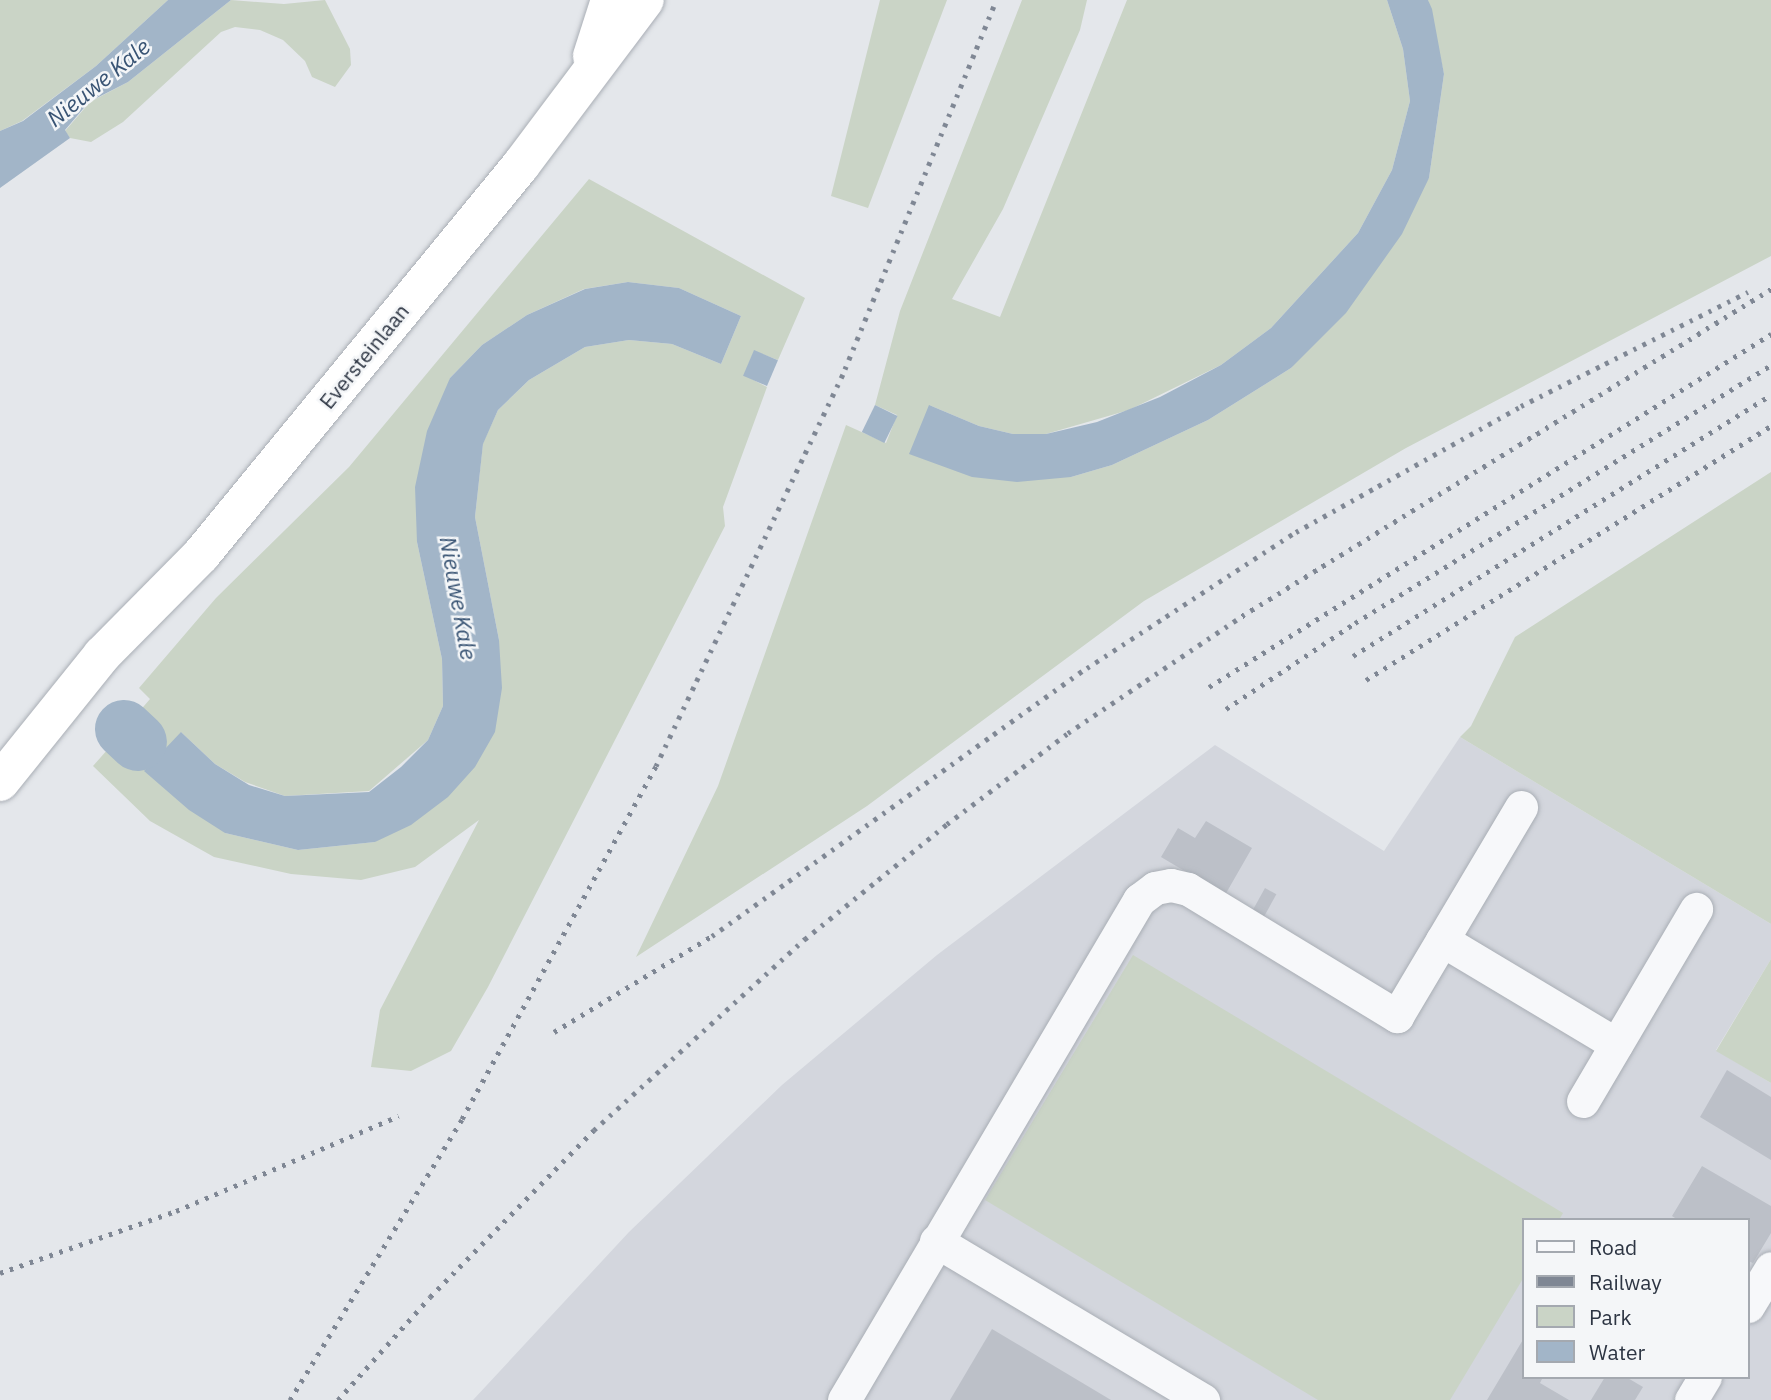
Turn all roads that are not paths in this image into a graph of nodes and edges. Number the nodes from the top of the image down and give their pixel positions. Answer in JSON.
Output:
{"nodes":[{"id":1,"x":610,"y":0,"type":"edge"},
{"id":2,"x":645,"y":0,"type":"edge"},
{"id":3,"x":582,"y":88,"type":"junction"},
{"id":4,"x":0,"y":782,"type":"edge"},
{"id":5,"x":1521,"y":807,"type":"dead end"},
{"id":6,"x":1696,"y":909,"type":"dead end"},
{"id":7,"x":1442,"y":940,"type":"junction"},
{"id":8,"x":1616,"y":1044,"type":"junction"},
{"id":9,"x":1583,"y":1101,"type":"dead end"},
{"id":10,"x":936,"y":1241,"type":"junction"},
{"id":11,"x":1771,"y":1268,"type":"edge"},
{"id":12,"x":1750,"y":1303,"type":"edge"},
{"id":13,"x":1704,"y":1379,"type":"edge"},
{"id":14,"x":844,"y":1400,"type":"edge"},
{"id":15,"x":1203,"y":1400,"type":"edge"},
{"id":16,"x":1691,"y":1400,"type":"edge"}],
"edges":[{"from":1,"to":3,"type":"highway"},
{"from":2,"to":3,"type":"highway","name":"Eversteinlaan"},
{"from":3,"to":4,"type":"highway","name":"Eversteinlaan"},
{"from":5,"to":7,"type":"lane"},
{"from":6,"to":8,"type":"lane"},
{"from":7,"to":8,"type":"lane"},
{"from":7,"to":10,"type":"lane"},
{"from":8,"to":9,"type":"lane"},
{"from":10,"to":14,"type":"lane"},
{"from":10,"to":15,"type":"lane"},
{"from":11,"to":12,"type":"lane"},
{"from":13,"to":16,"type":"lane"}]}
